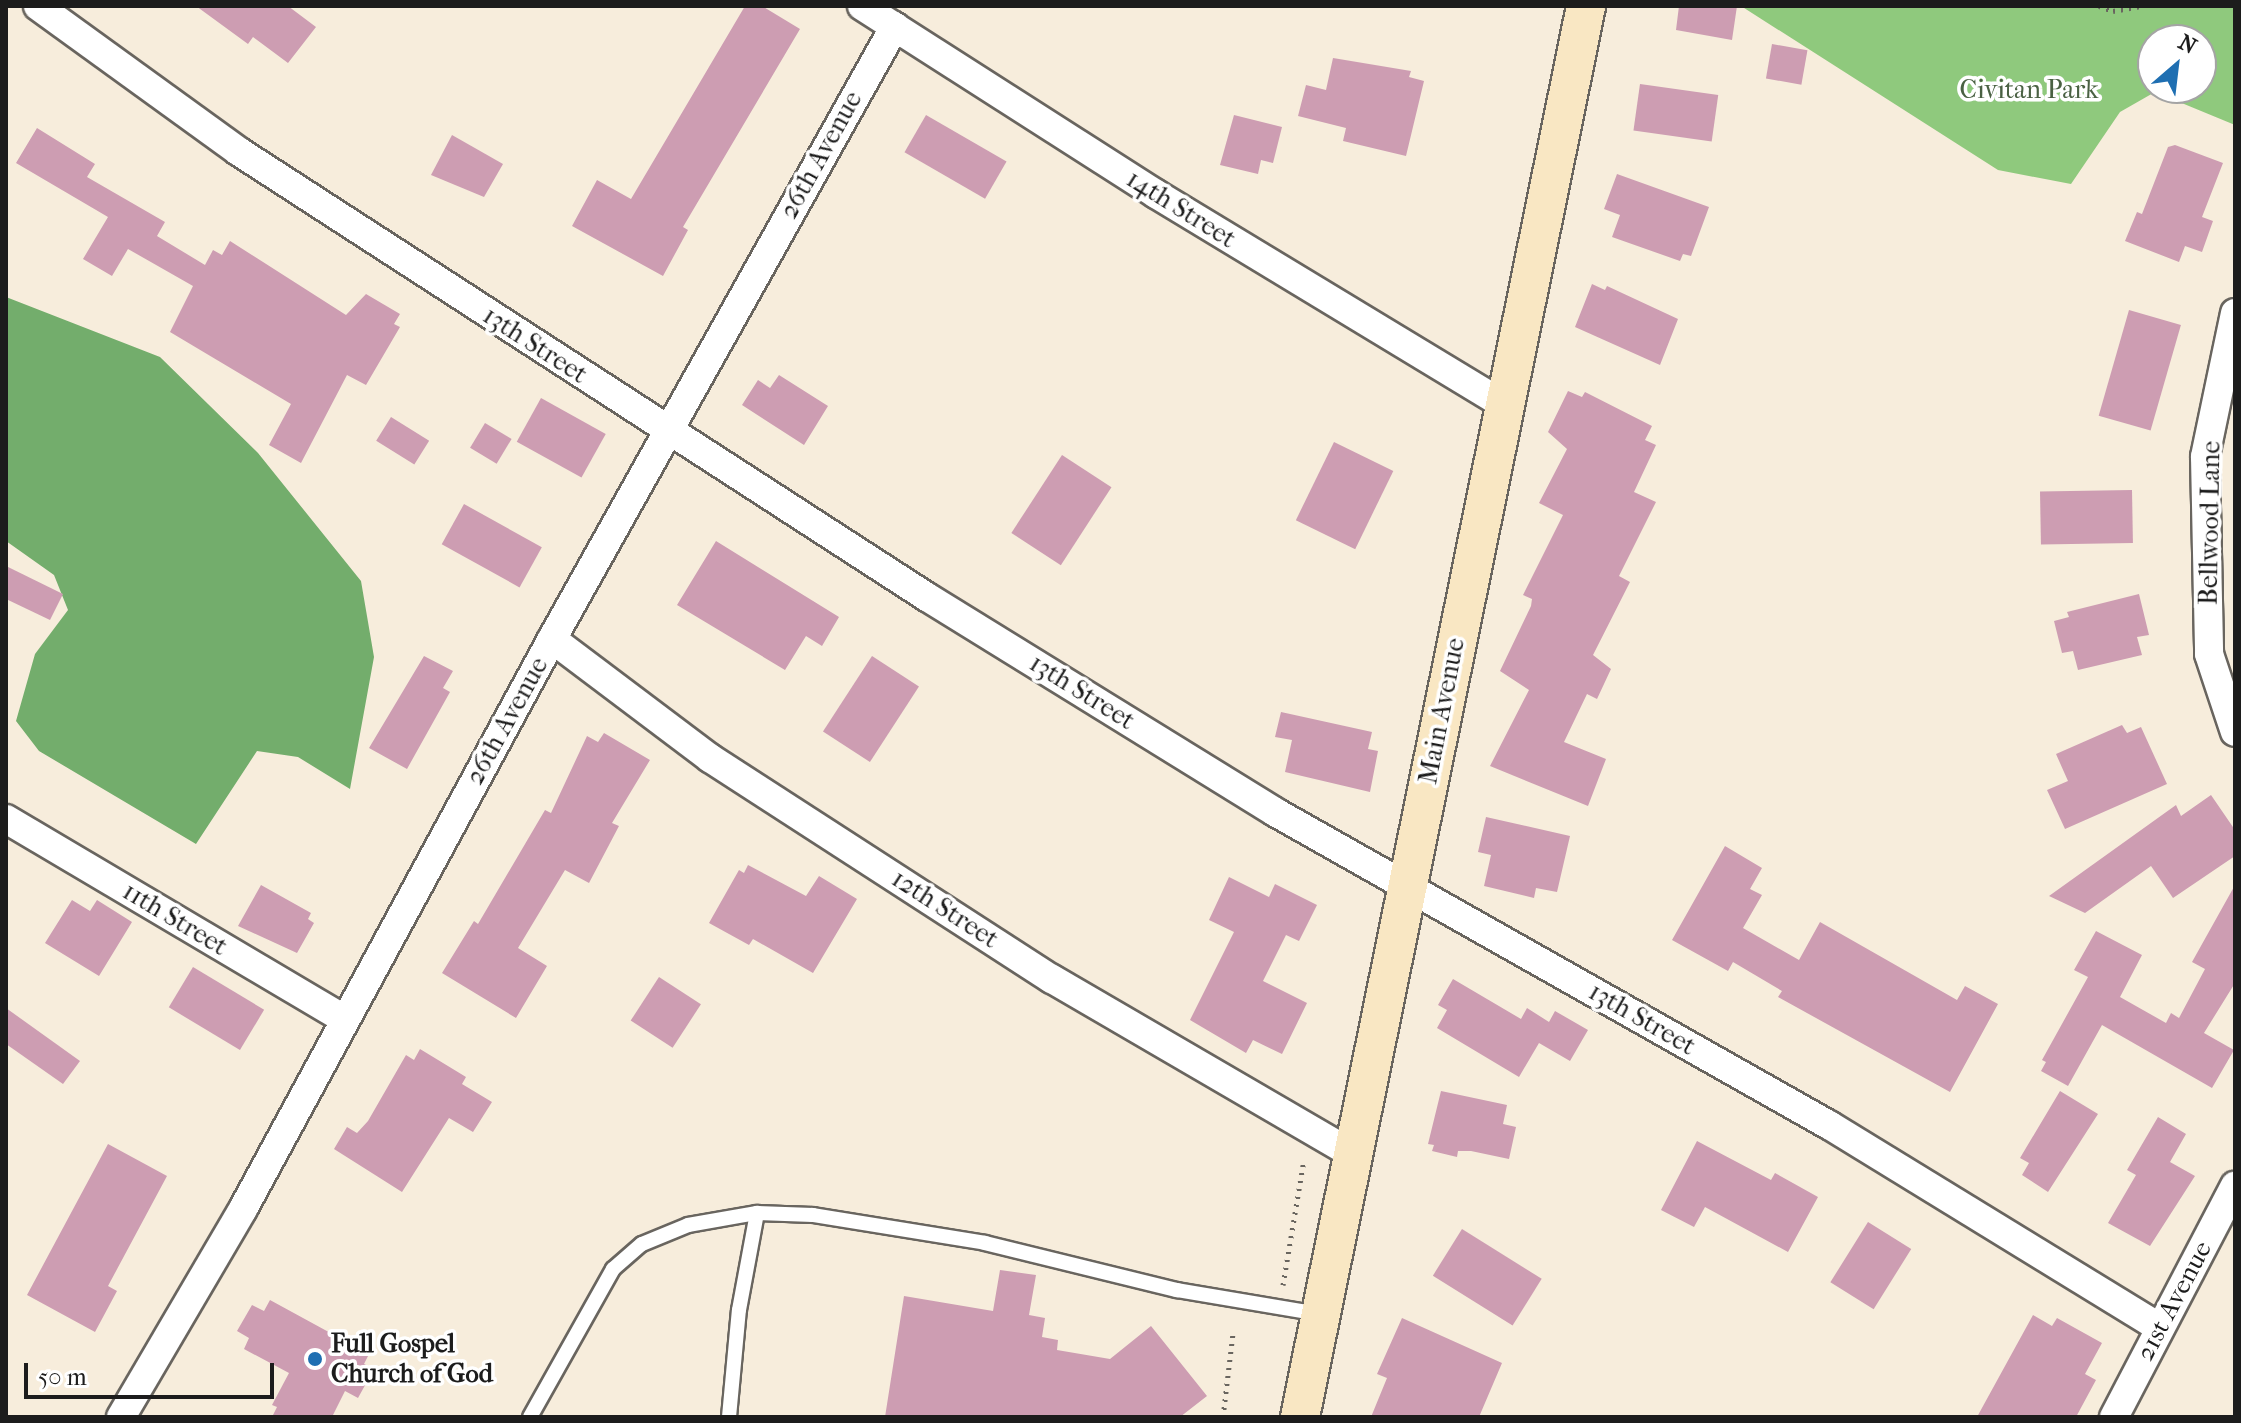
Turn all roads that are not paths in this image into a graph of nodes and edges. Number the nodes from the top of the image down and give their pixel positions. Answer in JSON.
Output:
{"nodes":[{"id":1,"x":38,"y":6,"type":"edge"},
{"id":2,"x":862,"y":6,"type":"edge"},
{"id":3,"x":1586,"y":6,"type":"edge"},
{"id":4,"x":895,"y":26,"type":"junction"},
{"id":5,"x":2235,"y":313,"type":"edge"},
{"id":6,"x":1504,"y":405,"type":"junction"},
{"id":7,"x":671,"y":433,"type":"junction"},
{"id":8,"x":552,"y":639,"type":"junction"},
{"id":9,"x":2235,"y":732,"type":"edge"},
{"id":10,"x":6,"y":819,"type":"edge"},
{"id":11,"x":1408,"y":887,"type":"junction"},
{"id":12,"x":344,"y":1019,"type":"junction"},
{"id":13,"x":1353,"y":1154,"type":"junction"},
{"id":14,"x":2235,"y":1186,"type":"edge"},
{"id":15,"x":757,"y":1213,"type":"junction"},
{"id":16,"x":1319,"y":1314,"type":"junction"},
{"id":17,"x":2159,"y":1327,"type":"junction"},
{"id":18,"x":121,"y":1417,"type":"edge"},
{"id":19,"x":530,"y":1417,"type":"edge"},
{"id":20,"x":729,"y":1417,"type":"edge"},
{"id":21,"x":1300,"y":1417,"type":"edge"},
{"id":22,"x":2114,"y":1417,"type":"edge"}],
"edges":[{"from":1,"to":7,"type":"street","name":"13th Street"},
{"from":2,"to":4,"type":"street","name":"14th Street"},
{"from":3,"to":6,"type":"main road","name":"Main Avenue"},
{"from":4,"to":6,"type":"street","name":"14th Street"},
{"from":4,"to":7,"type":"street","name":"26th Avenue"},
{"from":5,"to":9,"type":"street","name":"Bellwood Lane"},
{"from":6,"to":11,"type":"main road","name":"Main Avenue"},
{"from":7,"to":8,"type":"street","name":"26th Avenue"},
{"from":7,"to":11,"type":"street","name":"13th Street"},
{"from":8,"to":12,"type":"street","name":"26th Avenue"},
{"from":8,"to":13,"type":"street","name":"12th Street"},
{"from":10,"to":12,"type":"street","name":"11th Street"},
{"from":11,"to":13,"type":"main road","name":"Main Avenue"},
{"from":11,"to":17,"type":"street","name":"13th Street"},
{"from":12,"to":18,"type":"street","name":"26th Avenue"},
{"from":13,"to":16,"type":"main road","name":"Main Avenue"},
{"from":14,"to":17,"type":"street","name":"21st Avenue"},
{"from":15,"to":16,"type":"lane"},
{"from":15,"to":19,"type":"lane"},
{"from":15,"to":20,"type":"lane"},
{"from":16,"to":21,"type":"main road","name":"Main Avenue"},
{"from":17,"to":22,"type":"street","name":"21st Avenue"}]}
